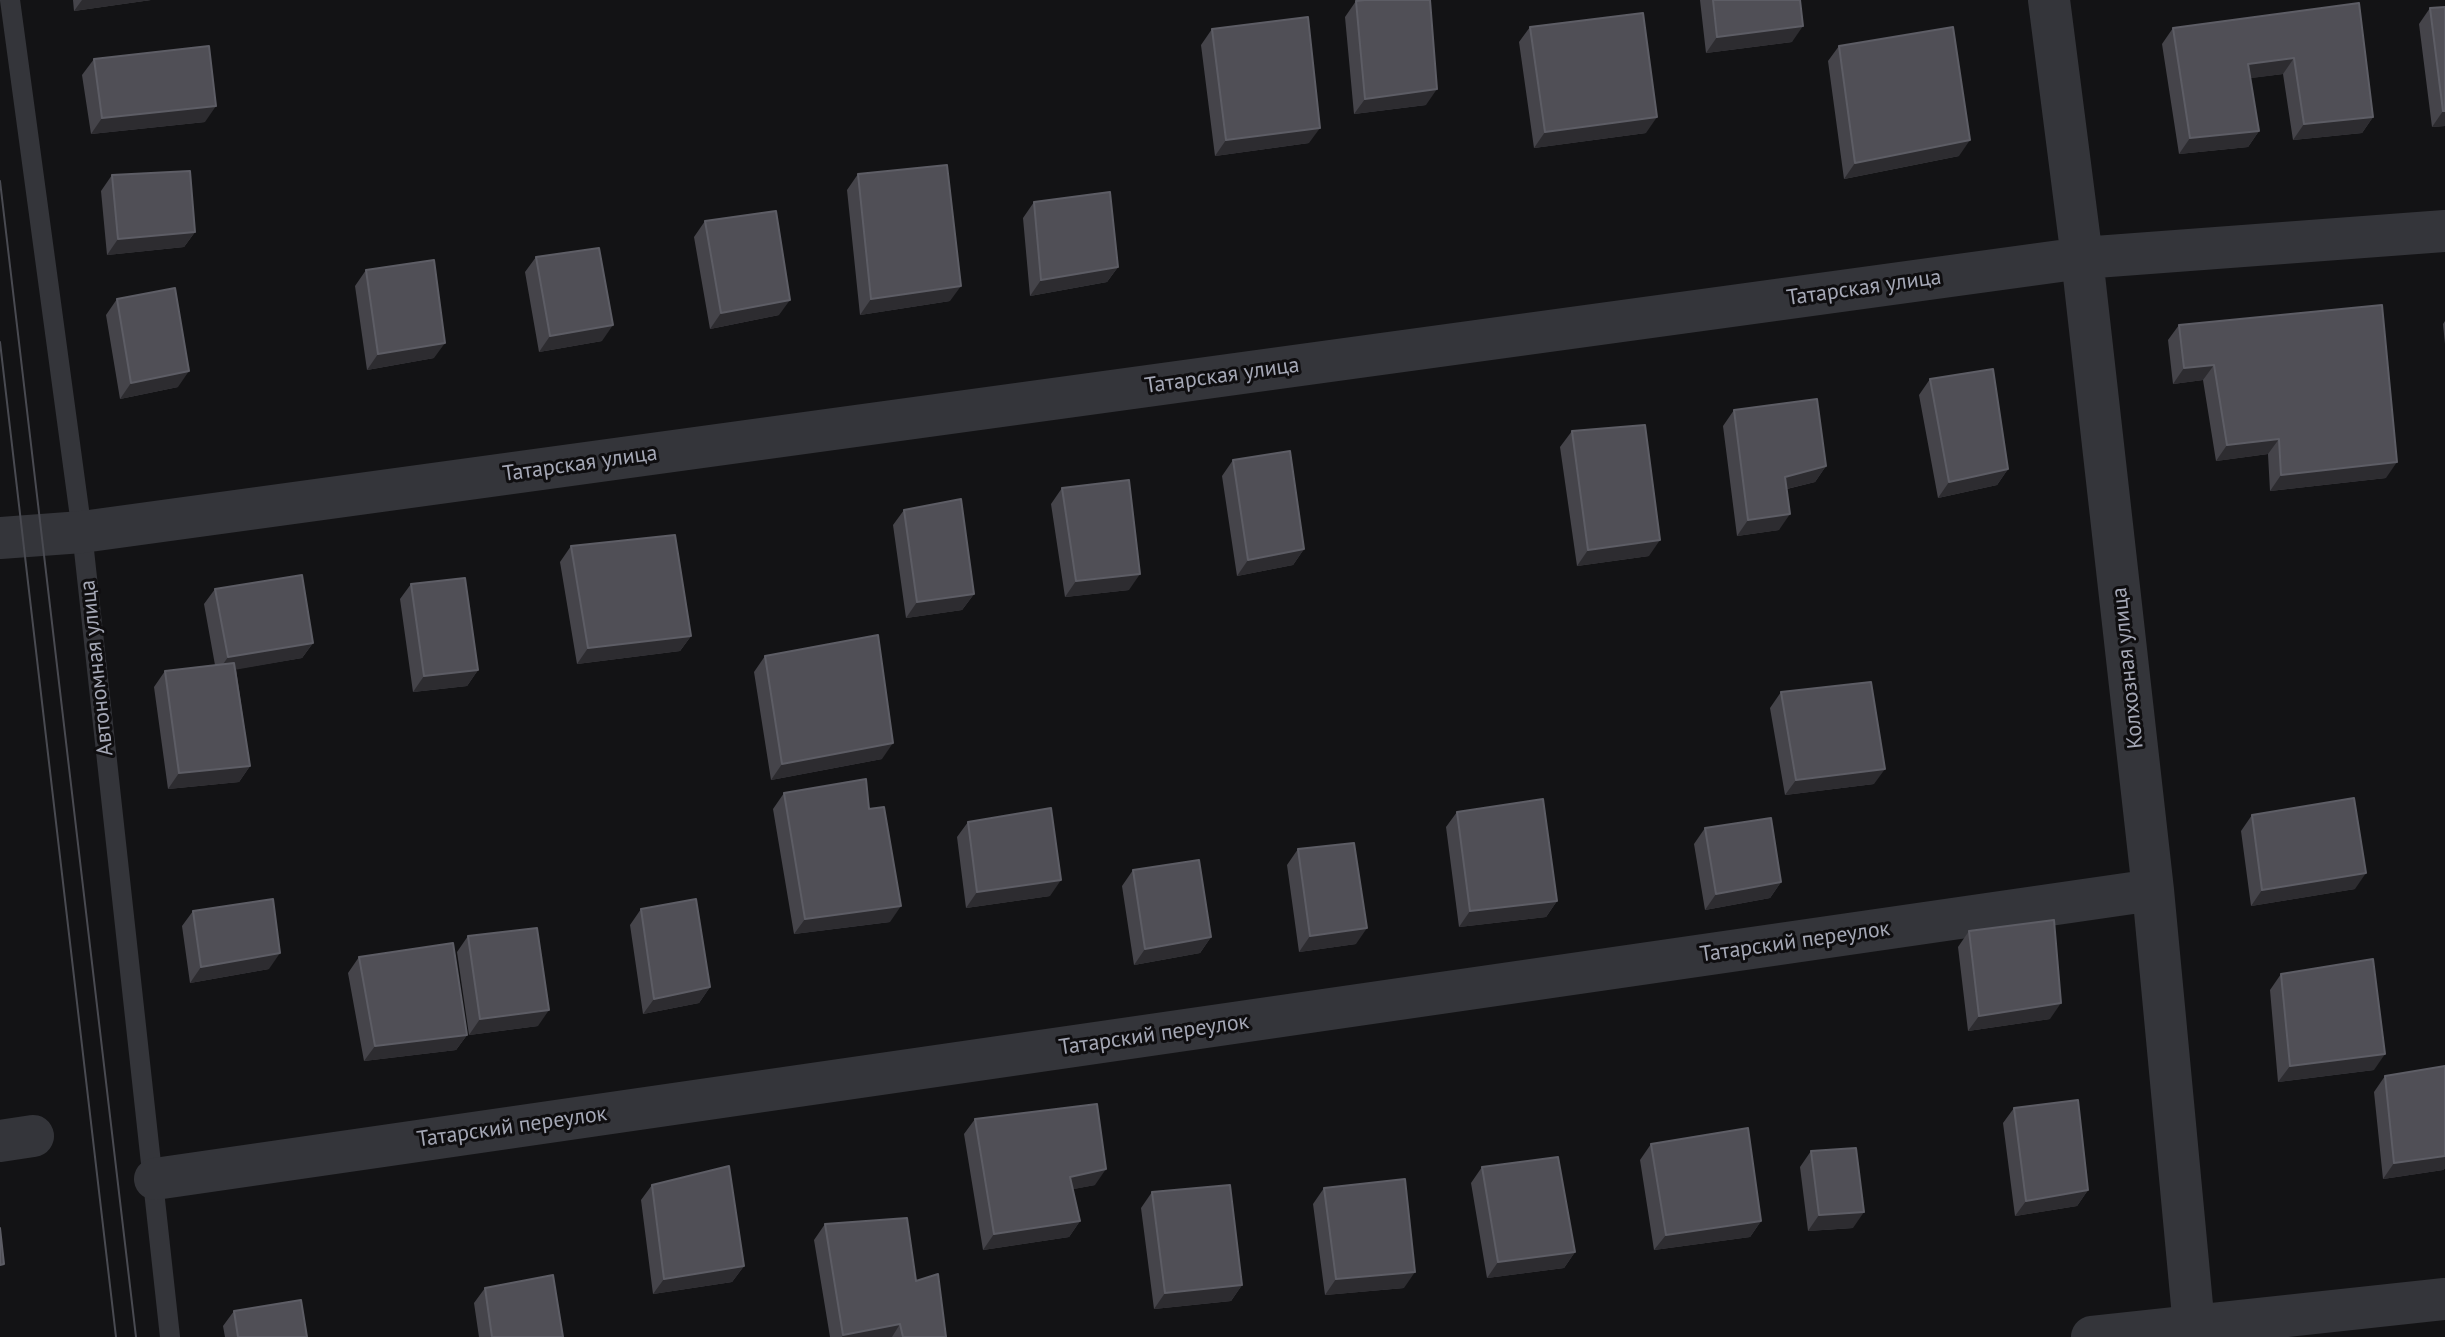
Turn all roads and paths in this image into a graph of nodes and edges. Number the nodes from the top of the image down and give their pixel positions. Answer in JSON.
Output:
{"nodes":[{"id":1,"x":10,"y":0,"type":"edge"},
{"id":2,"x":2049,"y":0,"type":"edge"},
{"id":3,"x":2445,"y":231,"type":"edge"},
{"id":4,"x":2082,"y":258,"type":"junction"},
{"id":5,"x":82,"y":532,"type":"junction"},
{"id":6,"x":0,"y":538,"type":"edge"},
{"id":7,"x":2153,"y":890,"type":"junction"},
{"id":8,"x":155,"y":1179,"type":"junction"},
{"id":9,"x":2445,"y":1299,"type":"edge"},
{"id":10,"x":2194,"y":1331,"type":"edge"},
{"id":11,"x":170,"y":1337,"type":"edge"},
{"id":12,"x":2092,"y":1337,"type":"edge"}],
"edges":[{"from":1,"to":5,"type":"lane","name":"Автономная улица"},
{"from":2,"to":4,"type":"street","name":"Колхозная улица"},
{"from":3,"to":4,"type":"street","name":"Татарская улица"},
{"from":4,"to":5,"type":"street","name":"Татарская улица"},
{"from":4,"to":7,"type":"street","name":"Колхозная улица"},
{"from":5,"to":6,"type":"street","name":"Татарская улица"},
{"from":5,"to":8,"type":"lane","name":"Автономная улица"},
{"from":7,"to":8,"type":"street","name":"Татарский переулок"},
{"from":7,"to":10,"type":"street","name":"Колхозная улица"},
{"from":8,"to":11,"type":"lane","name":"Автономная улица"},
{"from":9,"to":10,"type":"street"},
{"from":10,"to":12,"type":"street"}]}
